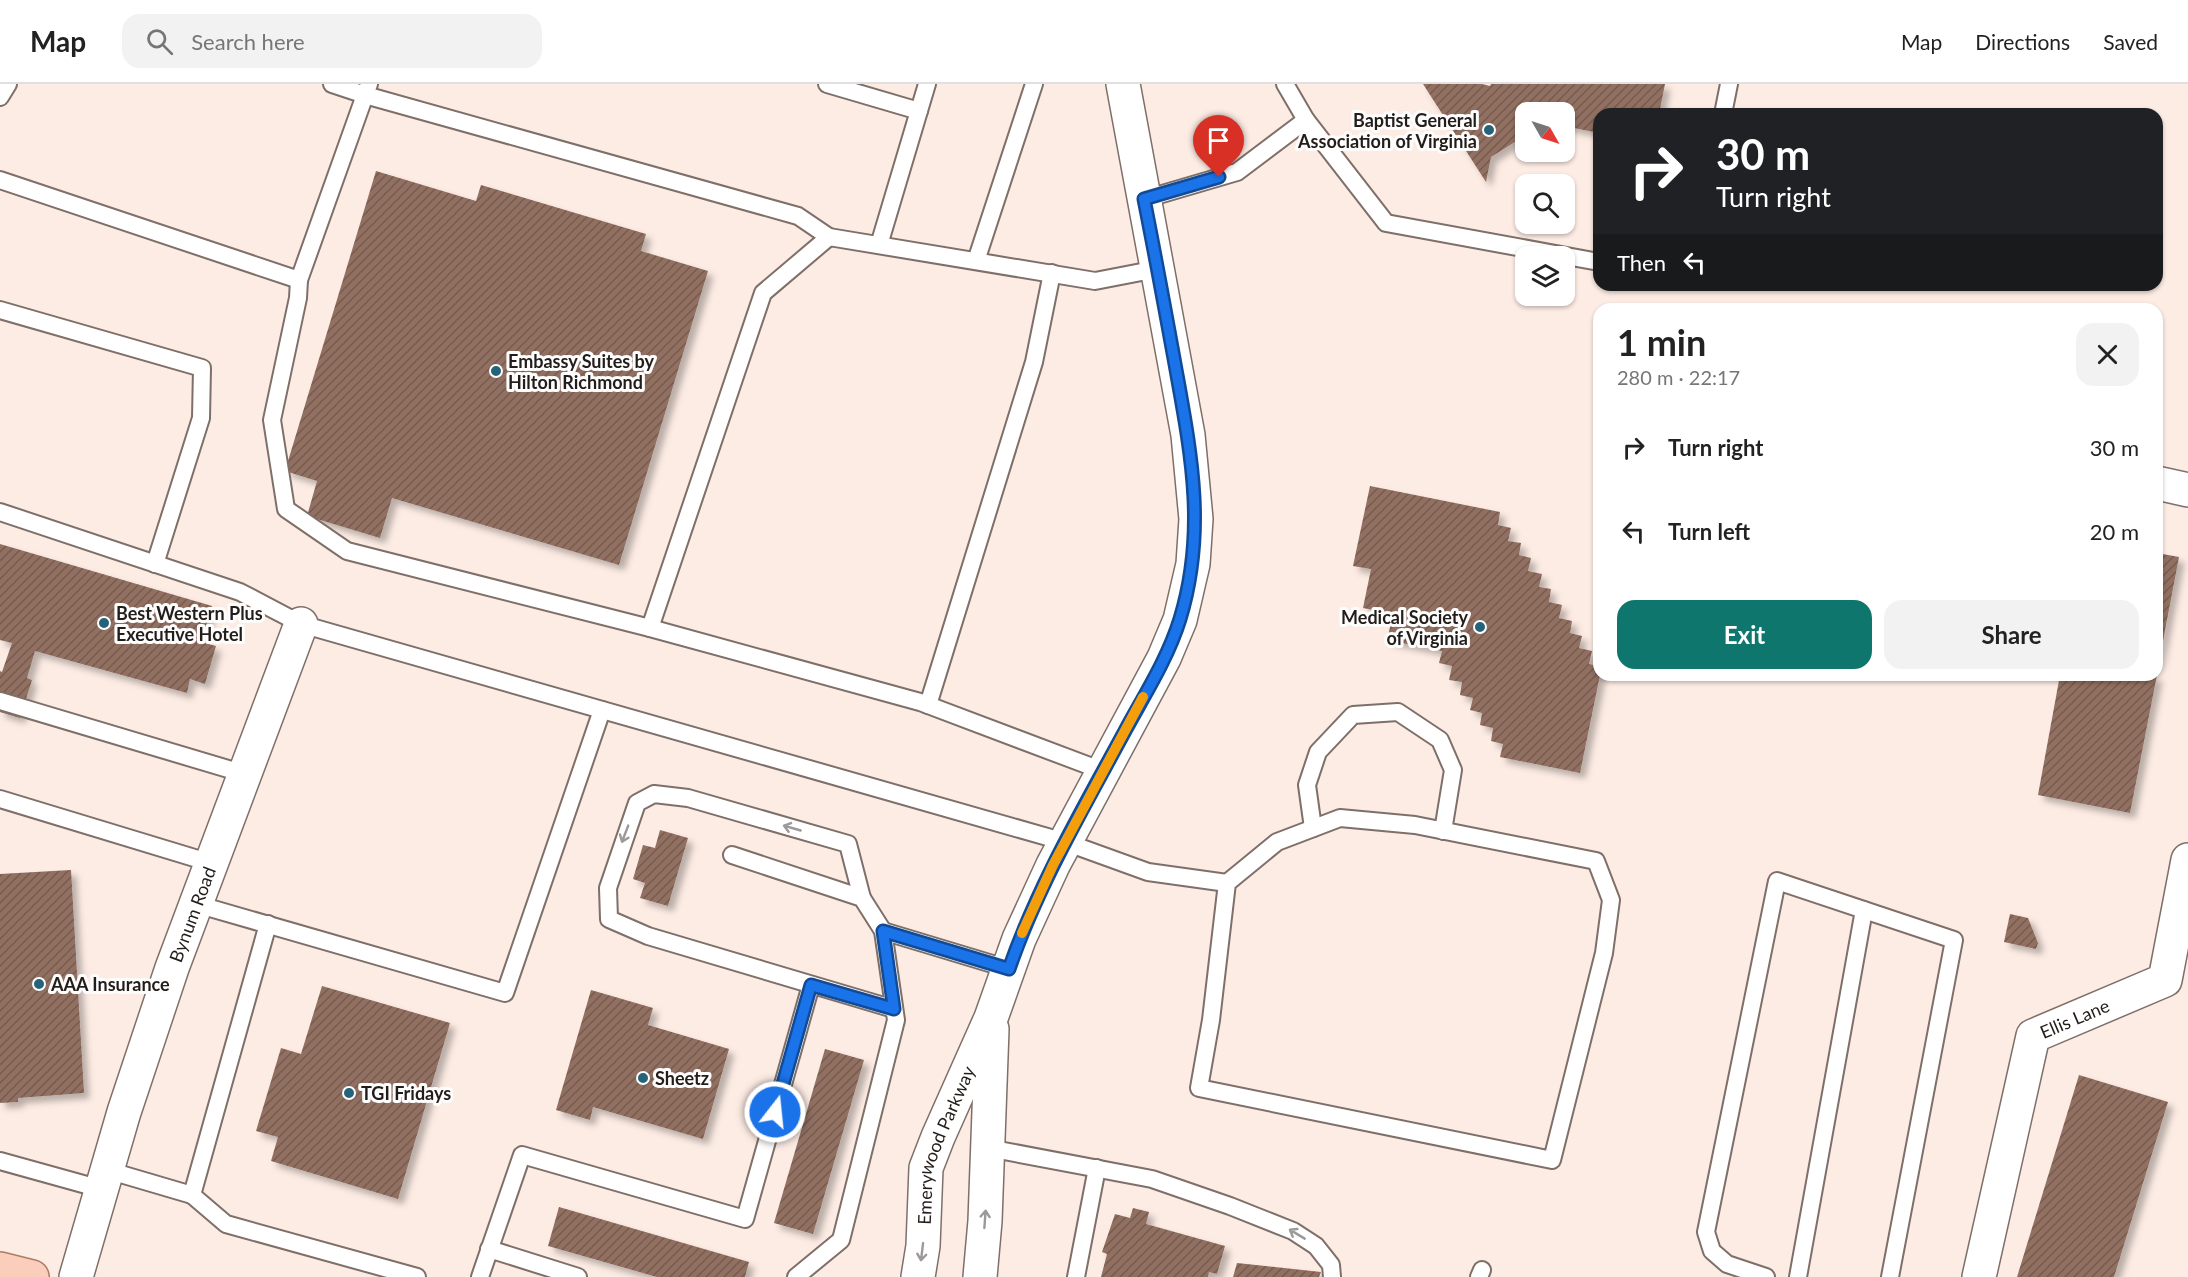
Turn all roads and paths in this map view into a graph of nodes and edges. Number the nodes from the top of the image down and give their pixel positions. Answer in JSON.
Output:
{"nodes":[{"id":1,"x":8,"y":84,"type":"edge"},
{"id":2,"x":332,"y":84,"type":"edge"},
{"id":3,"x":927,"y":84,"type":"edge"},
{"id":4,"x":1034,"y":84,"type":"edge"},
{"id":5,"x":1124,"y":84,"type":"edge"},
{"id":6,"x":1285,"y":84,"type":"edge"},
{"id":7,"x":1729,"y":84,"type":"edge"},
{"id":8,"x":832,"y":85,"type":"edge"},
{"id":9,"x":863,"y":89,"type":"edge"},
{"id":10,"x":367,"y":90,"type":"edge"},
{"id":11,"x":0,"y":97,"type":"edge"},
{"id":12,"x":1724,"y":108,"type":"edge"},
{"id":13,"x":919,"y":111,"type":"junction"},
{"id":14,"x":1306,"y":120,"type":"junction"},
{"id":15,"x":0,"y":180,"type":"edge"},
{"id":16,"x":1144,"y":199,"type":"junction"},
{"id":17,"x":829,"y":237,"type":"junction"},
{"id":18,"x":879,"y":245,"type":"junction"},
{"id":19,"x":976,"y":261,"type":"junction"},
{"id":20,"x":1593,"y":261,"type":"edge"},
{"id":21,"x":1157,"y":269,"type":"junction"},
{"id":22,"x":1052,"y":273,"type":"junction"},
{"id":23,"x":299,"y":280,"type":"junction"},
{"id":24,"x":0,"y":310,"type":"edge"},
{"id":25,"x":2163,"y":484,"type":"edge"},
{"id":26,"x":2188,"y":490,"type":"edge"},
{"id":27,"x":0,"y":512,"type":"edge"},
{"id":28,"x":155,"y":564,"type":"junction"},
{"id":29,"x":301,"y":624,"type":"junction"},
{"id":30,"x":650,"y":628,"type":"junction"},
{"id":31,"x":0,"y":701,"type":"edge"},
{"id":32,"x":928,"y":705,"type":"junction"},
{"id":33,"x":602,"y":710,"type":"junction"},
{"id":34,"x":1103,"y":771,"type":"junction"},
{"id":35,"x":245,"y":774,"type":"junction"},
{"id":36,"x":0,"y":799,"type":"edge"},
{"id":37,"x":1313,"y":828,"type":"junction"},
{"id":38,"x":1443,"y":831,"type":"junction"},
{"id":39,"x":1065,"y":842,"type":"junction"},
{"id":40,"x":732,"y":855,"type":"dead end"},
{"id":41,"x":2188,"y":860,"type":"edge"},
{"id":42,"x":211,"y":863,"type":"junction"},
{"id":43,"x":1227,"y":883,"type":"junction"},
{"id":44,"x":862,"y":898,"type":"junction"},
{"id":45,"x":196,"y":904,"type":"junction"},
{"id":46,"x":1864,"y":910,"type":"junction"},
{"id":47,"x":268,"y":924,"type":"junction"},
{"id":48,"x":883,"y":931,"type":"junction"},
{"id":49,"x":1009,"y":969,"type":"junction"},
{"id":50,"x":811,"y":985,"type":"junction"},
{"id":51,"x":894,"y":1009,"type":"junction"},
{"id":52,"x":991,"y":1018,"type":"junction"},
{"id":53,"x":988,"y":1148,"type":"junction"},
{"id":54,"x":0,"y":1161,"type":"edge"},
{"id":55,"x":1097,"y":1168,"type":"junction"},
{"id":56,"x":104,"y":1179,"type":"junction"},
{"id":57,"x":192,"y":1195,"type":"junction"},
{"id":58,"x":489,"y":1249,"type":"junction"},
{"id":59,"x":0,"y":1269,"type":"edge"},
{"id":60,"x":32,"y":1277,"type":"edge"},
{"id":61,"x":76,"y":1277,"type":"edge"},
{"id":62,"x":417,"y":1277,"type":"edge"},
{"id":63,"x":480,"y":1277,"type":"edge"},
{"id":64,"x":578,"y":1277,"type":"edge"},
{"id":65,"x":796,"y":1277,"type":"edge"},
{"id":66,"x":918,"y":1277,"type":"edge"},
{"id":67,"x":980,"y":1277,"type":"edge"},
{"id":68,"x":1076,"y":1277,"type":"edge"},
{"id":69,"x":1332,"y":1277,"type":"edge"},
{"id":70,"x":1766,"y":1277,"type":"edge"},
{"id":71,"x":1798,"y":1277,"type":"edge"},
{"id":72,"x":1890,"y":1277,"type":"edge"},
{"id":73,"x":1979,"y":1277,"type":"edge"}],
"edges":[{"from":1,"to":11,"type":"lane"},
{"from":2,"to":10,"type":"lane"},
{"from":3,"to":13,"type":"lane"},
{"from":4,"to":19,"type":"lane"},
{"from":5,"to":16,"type":"street","name":"Emerywood Parkway"},
{"from":6,"to":14,"type":"lane"},
{"from":7,"to":12,"type":"lane"},
{"from":8,"to":9,"type":"lane"},
{"from":9,"to":13,"type":"lane"},
{"from":10,"to":17,"type":"lane"},
{"from":10,"to":23,"type":"lane"},
{"from":13,"to":18,"type":"lane"},
{"from":14,"to":16,"type":"lane"},
{"from":14,"to":20,"type":"lane"},
{"from":15,"to":23,"type":"lane"},
{"from":16,"to":21,"type":"street","name":"Emerywood Parkway"},
{"from":17,"to":18,"type":"lane"},
{"from":17,"to":30,"type":"lane"},
{"from":18,"to":19,"type":"lane"},
{"from":19,"to":22,"type":"lane"},
{"from":21,"to":22,"type":"lane"},
{"from":21,"to":34,"type":"street","name":"Emerywood Parkway"},
{"from":22,"to":32,"type":"lane"},
{"from":23,"to":30,"type":"lane"},
{"from":24,"to":28,"type":"lane"},
{"from":25,"to":26,"type":"street"},
{"from":27,"to":28,"type":"lane"},
{"from":28,"to":29,"type":"lane"},
{"from":29,"to":33,"type":"lane"},
{"from":29,"to":35,"type":"street","name":"Bynum Road"},
{"from":30,"to":32,"type":"lane"},
{"from":31,"to":35,"type":"lane"},
{"from":32,"to":34,"type":"lane"},
{"from":33,"to":39,"type":"lane"},
{"from":33,"to":47,"type":"lane"},
{"from":34,"to":39,"type":"street","name":"Emerywood Parkway"},
{"from":35,"to":42,"type":"street","name":"Bynum Road"},
{"from":36,"to":42,"type":"lane"},
{"from":37,"to":38,"type":"lane"},
{"from":37,"to":38,"type":"lane"},
{"from":37,"to":43,"type":"lane"},
{"from":38,"to":43,"type":"lane"},
{"from":39,"to":43,"type":"lane"},
{"from":39,"to":49,"type":"street","name":"Emerywood Parkway"},
{"from":40,"to":44,"type":"lane"},
{"from":41,"to":73,"type":"street","name":"Ellis Lane"},
{"from":42,"to":45,"type":"street","name":"Bynum Road"},
{"from":44,"to":48,"type":"lane"},
{"from":44,"to":50,"type":"lane","one_way":true},
{"from":45,"to":47,"type":"lane"},
{"from":45,"to":56,"type":"street","name":"Bynum Road"},
{"from":46,"to":70,"type":"lane"},
{"from":46,"to":71,"type":"lane"},
{"from":46,"to":72,"type":"lane"},
{"from":47,"to":57,"type":"lane"},
{"from":48,"to":49,"type":"lane"},
{"from":48,"to":51,"type":"lane"},
{"from":49,"to":52,"type":"street","name":"Emerywood Parkway"},
{"from":50,"to":51,"type":"lane"},
{"from":50,"to":58,"type":"lane"},
{"from":51,"to":65,"type":"lane"},
{"from":52,"to":53,"type":"street","name":"Emerywood Parkway"},
{"from":52,"to":66,"type":"street","name":"Emerywood Parkway","one_way":true},
{"from":53,"to":55,"type":"lane"},
{"from":67,"to":53,"type":"street","name":"Emerywood Parkway","one_way":true},
{"from":54,"to":56,"type":"lane"},
{"from":55,"to":68,"type":"lane"},
{"from":69,"to":55,"type":"lane","one_way":true},
{"from":56,"to":57,"type":"lane"},
{"from":56,"to":61,"type":"street","name":"Bynum Road"},
{"from":57,"to":62,"type":"lane"},
{"from":58,"to":63,"type":"lane"},
{"from":58,"to":64,"type":"lane"},
{"from":59,"to":60,"type":"main road"}]}
